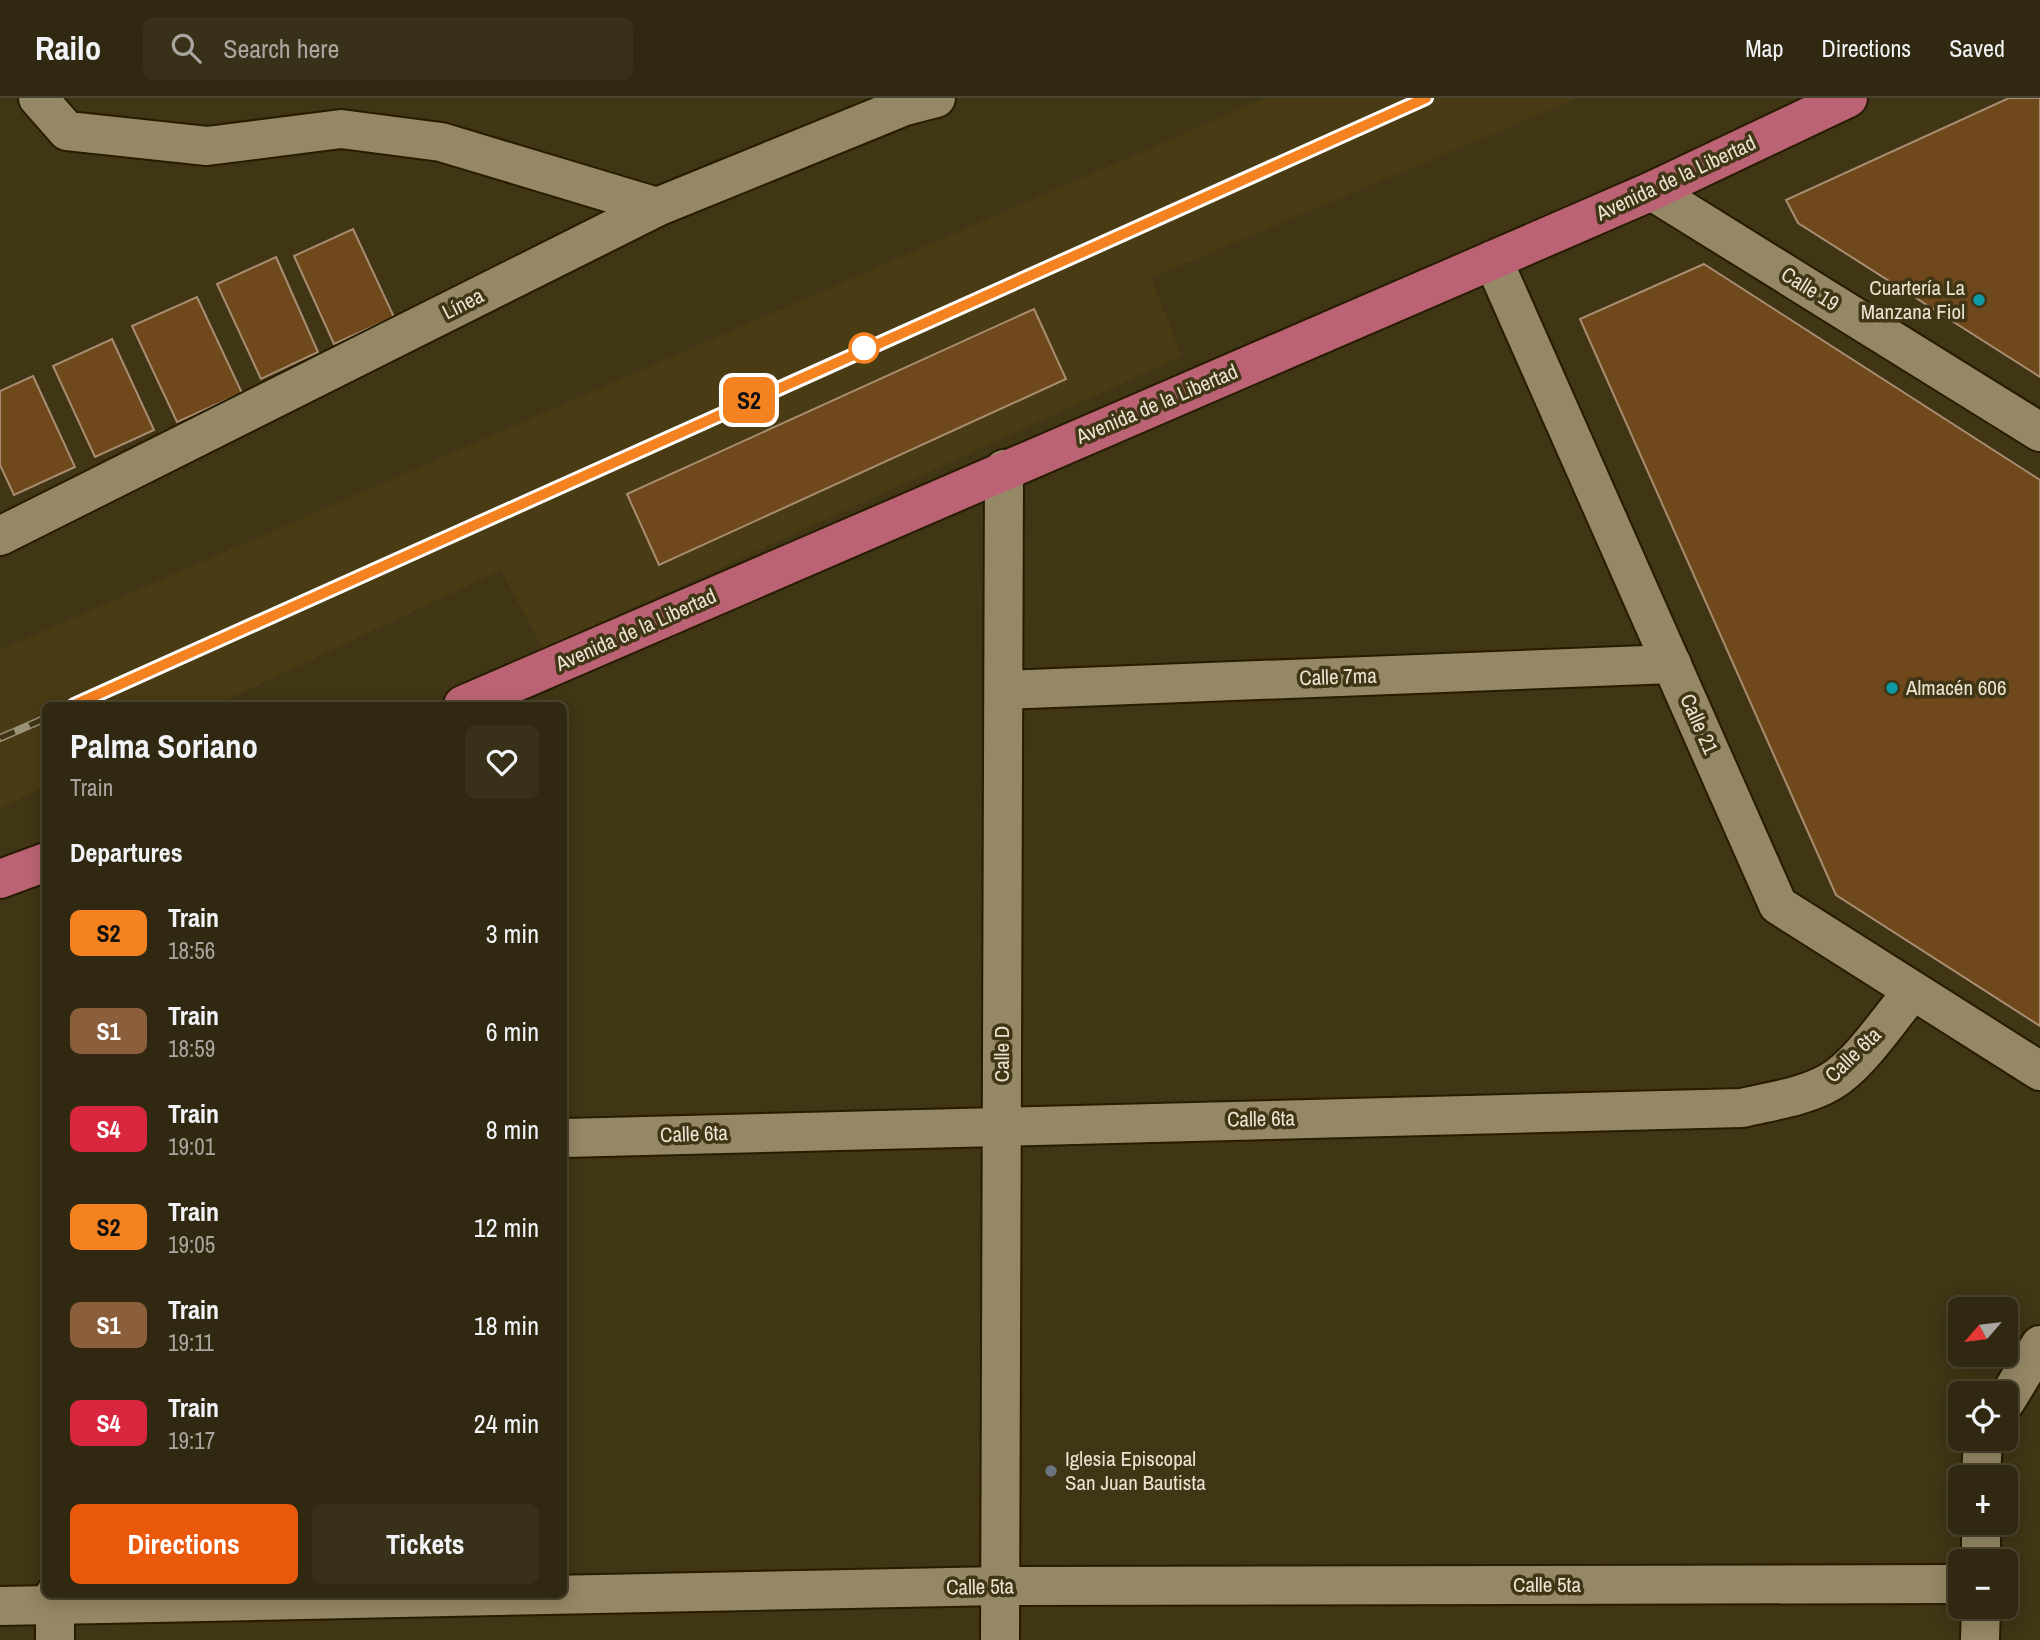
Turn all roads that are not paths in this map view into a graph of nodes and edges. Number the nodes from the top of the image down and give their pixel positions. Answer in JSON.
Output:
{"nodes":[{"id":1,"x":38,"y":98,"type":"edge"},
{"id":2,"x":936,"y":98,"type":"edge"},
{"id":3,"x":1848,"y":98,"type":"edge"},
{"id":4,"x":1651,"y":191,"type":"junction"},
{"id":5,"x":657,"y":207,"type":"junction"},
{"id":6,"x":1493,"y":260,"type":"junction"},
{"id":7,"x":2040,"y":432,"type":"edge"},
{"id":8,"x":1004,"y":469,"type":"junction"},
{"id":9,"x":0,"y":536,"type":"edge"},
{"id":10,"x":1672,"y":664,"type":"junction"},
{"id":11,"x":1004,"y":690,"type":"junction"},
{"id":12,"x":470,"y":702,"type":"edge"},
{"id":13,"x":42,"y":863,"type":"edge"},
{"id":14,"x":0,"y":879,"type":"edge"},
{"id":15,"x":1913,"y":990,"type":"junction"},
{"id":16,"x":2040,"y":1071,"type":"edge"},
{"id":17,"x":1002,"y":1125,"type":"junction"},
{"id":18,"x":567,"y":1138,"type":"edge"},
{"id":19,"x":2040,"y":1345,"type":"edge"},
{"id":20,"x":2018,"y":1381,"type":"edge"},
{"id":21,"x":1948,"y":1584,"type":"edge"},
{"id":22,"x":1000,"y":1586,"type":"junction"},
{"id":23,"x":0,"y":1606,"type":"edge"},
{"id":24,"x":55,"y":1613,"type":"edge"},
{"id":25,"x":1981,"y":1619,"type":"edge"},
{"id":26,"x":1000,"y":1640,"type":"edge"},
{"id":27,"x":1980,"y":1640,"type":"edge"}],
"edges":[{"from":1,"to":5,"type":"street"},
{"from":2,"to":5,"type":"street","name":"Línea"},
{"from":3,"to":4,"type":"main road","name":"Avenida de la Libertad"},
{"from":4,"to":6,"type":"main road","name":"Avenida de la Libertad"},
{"from":4,"to":7,"type":"street","name":"Calle 19"},
{"from":5,"to":9,"type":"street","name":"Línea"},
{"from":6,"to":8,"type":"main road","name":"Avenida de la Libertad"},
{"from":6,"to":10,"type":"street","name":"Calle 21"},
{"from":8,"to":11,"type":"street","name":"Calle D"},
{"from":8,"to":12,"type":"main road","name":"Avenida de la Libertad"},
{"from":10,"to":11,"type":"street","name":"Calle 7ma"},
{"from":10,"to":15,"type":"street","name":"Calle 21"},
{"from":11,"to":17,"type":"street","name":"Calle D"},
{"from":13,"to":14,"type":"main road"},
{"from":15,"to":16,"type":"street","name":"Calle 21"},
{"from":15,"to":17,"type":"street","name":"Calle 6ta"},
{"from":17,"to":18,"type":"street","name":"Calle 6ta"},
{"from":17,"to":22,"type":"street","name":"Calle D"},
{"from":19,"to":20,"type":"street"},
{"from":21,"to":22,"type":"street","name":"Calle 5ta"},
{"from":22,"to":24,"type":"street","name":"Calle 5ta"},
{"from":22,"to":26,"type":"street","name":"Calle D"},
{"from":23,"to":24,"type":"street","name":"Calle 5ta"},
{"from":25,"to":27,"type":"street"}]}
